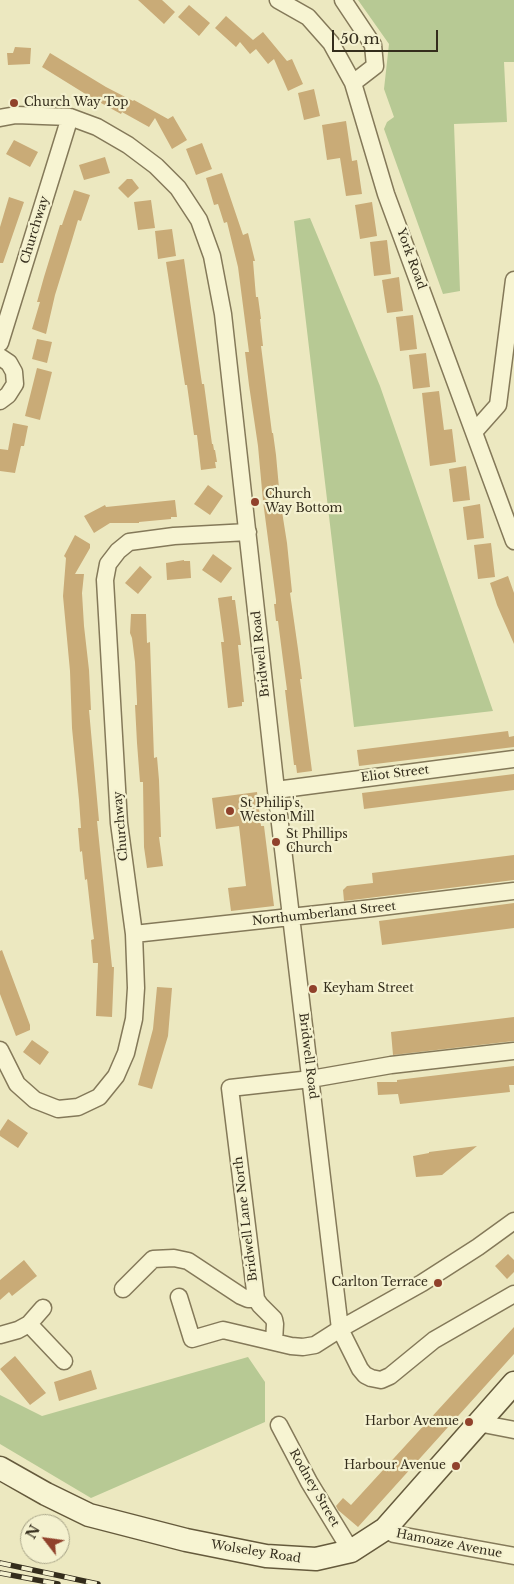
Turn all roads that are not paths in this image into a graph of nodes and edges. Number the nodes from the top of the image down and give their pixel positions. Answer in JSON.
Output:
{"nodes":[{"id":1,"x":278,"y":0,"type":"edge"},
{"id":2,"x":343,"y":0,"type":"edge"},
{"id":3,"x":353,"y":83,"type":"junction"},
{"id":4,"x":70,"y":117,"type":"junction"},
{"id":5,"x":0,"y":118,"type":"edge"},
{"id":6,"x":514,"y":280,"type":"edge"},
{"id":7,"x":0,"y":343,"type":"edge"},
{"id":8,"x":0,"y":357,"type":"edge"},
{"id":9,"x":0,"y":401,"type":"edge"},
{"id":10,"x":474,"y":432,"type":"junction"},
{"id":11,"x":248,"y":532,"type":"junction"},
{"id":12,"x":514,"y":541,"type":"edge"},
{"id":13,"x":514,"y":758,"type":"edge"},
{"id":14,"x":276,"y":790,"type":"junction"},
{"id":15,"x":514,"y":891,"type":"edge"},
{"id":16,"x":291,"y":917,"type":"junction"},
{"id":17,"x":134,"y":934,"type":"junction"},
{"id":18,"x":0,"y":1050,"type":"edge"},
{"id":19,"x":514,"y":1051,"type":"edge"},
{"id":20,"x":311,"y":1079,"type":"junction"},
{"id":21,"x":514,"y":1221,"type":"edge"},
{"id":22,"x":123,"y":1289,"type":"dead end"},
{"id":23,"x":514,"y":1294,"type":"edge"},
{"id":24,"x":179,"y":1297,"type":"dead end"},
{"id":25,"x":256,"y":1299,"type":"junction"},
{"id":26,"x":43,"y":1308,"type":"dead end"},
{"id":27,"x":29,"y":1324,"type":"junction"},
{"id":28,"x":340,"y":1328,"type":"junction"},
{"id":29,"x":0,"y":1335,"type":"edge"},
{"id":30,"x":274,"y":1342,"type":"junction"},
{"id":31,"x":64,"y":1361,"type":"dead end"},
{"id":32,"x":514,"y":1383,"type":"edge"},
{"id":33,"x":478,"y":1423,"type":"junction"},
{"id":34,"x":279,"y":1425,"type":"dead end"},
{"id":35,"x":514,"y":1430,"type":"edge"},
{"id":36,"x":0,"y":1468,"type":"edge"},
{"id":37,"x":385,"y":1529,"type":"junction"},
{"id":38,"x":351,"y":1551,"type":"junction"},
{"id":39,"x":514,"y":1556,"type":"edge"}],
"edges":[{"from":1,"to":3,"type":"street","name":"York Road"},
{"from":2,"to":3,"type":"street"},
{"from":3,"to":10,"type":"street","name":"York Road"},
{"from":4,"to":5,"type":"street","name":"Bridwell Road"},
{"from":4,"to":7,"type":"street","name":"Churchway"},
{"from":4,"to":11,"type":"street","name":"Bridwell Road"},
{"from":6,"to":10,"type":"street"},
{"from":8,"to":9,"type":"street"},
{"from":10,"to":12,"type":"street","name":"York Road"},
{"from":11,"to":14,"type":"street","name":"Bridwell Road"},
{"from":11,"to":17,"type":"street","name":"Churchway"},
{"from":13,"to":14,"type":"street","name":"Eliot Street"},
{"from":14,"to":16,"type":"street","name":"Bridwell Road"},
{"from":15,"to":16,"type":"street","name":"Northumberland Street"},
{"from":16,"to":17,"type":"street","name":"Northumberland Street"},
{"from":16,"to":20,"type":"street","name":"Bridwell Road"},
{"from":17,"to":18,"type":"street","name":"Churchway"},
{"from":19,"to":20,"type":"street"},
{"from":20,"to":25,"type":"street","name":"Bridwell Lane North"},
{"from":20,"to":28,"type":"street","name":"Bridwell Road"},
{"from":21,"to":28,"type":"street"},
{"from":22,"to":25,"type":"street"},
{"from":23,"to":28,"type":"street","name":"Bridwell Road"},
{"from":24,"to":30,"type":"street"},
{"from":25,"to":30,"type":"street","name":"Bridwell Lane North"},
{"from":26,"to":27,"type":"street"},
{"from":27,"to":29,"type":"street"},
{"from":27,"to":31,"type":"street"},
{"from":28,"to":30,"type":"street"},
{"from":32,"to":33,"type":"street","name":"Wolseley Road"},
{"from":33,"to":35,"type":"street"},
{"from":33,"to":37,"type":"street","name":"Wolseley Road"},
{"from":34,"to":38,"type":"street","name":"Rodney Street"},
{"from":36,"to":38,"type":"street","name":"Wolseley Road"},
{"from":37,"to":38,"type":"street","name":"Wolseley Road"},
{"from":37,"to":39,"type":"street","name":"Hamoaze Avenue"}]}
